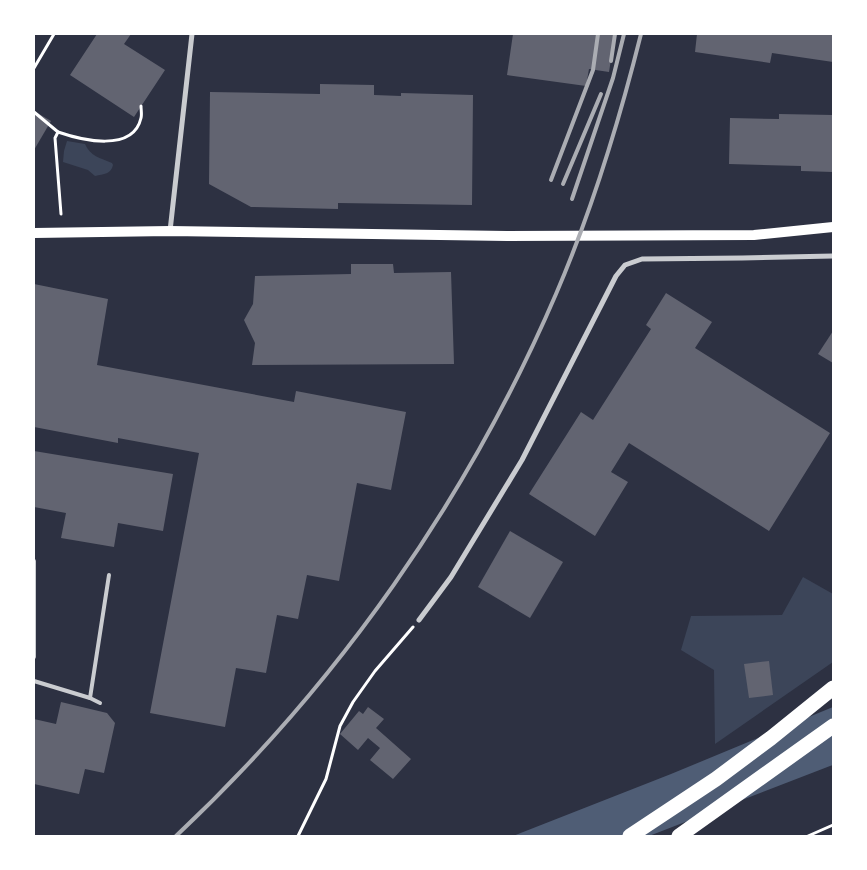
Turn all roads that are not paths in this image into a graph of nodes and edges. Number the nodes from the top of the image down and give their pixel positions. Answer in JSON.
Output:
{"nodes":[{"id":1,"x":192,"y":34,"type":"edge"},
{"id":2,"x":833,"y":227,"type":"edge"},
{"id":3,"x":170,"y":231,"type":"junction"},
{"id":4,"x":34,"y":233,"type":"edge"},
{"id":5,"x":833,"y":256,"type":"edge"},
{"id":6,"x":34,"y":561,"type":"edge"},
{"id":7,"x":109,"y":575,"type":"dead end"},
{"id":8,"x":419,"y":620,"type":"road end"},
{"id":9,"x":34,"y":657,"type":"edge"},
{"id":10,"x":34,"y":681,"type":"edge"},
{"id":11,"x":833,"y":688,"type":"edge"},
{"id":12,"x":90,"y":698,"type":"junction"},
{"id":13,"x":100,"y":703,"type":"dead end"},
{"id":14,"x":833,"y":726,"type":"edge"},
{"id":15,"x":630,"y":836,"type":"edge"},
{"id":16,"x":680,"y":836,"type":"edge"}],
"edges":[{"from":1,"to":3,"type":"street"},
{"from":2,"to":3,"type":"main road"},
{"from":3,"to":4,"type":"main road"},
{"from":5,"to":8,"type":"street"},
{"from":6,"to":9,"type":"lane"},
{"from":7,"to":12,"type":"lane"},
{"from":10,"to":12,"type":"lane"},
{"from":11,"to":15,"type":"highway"},
{"from":12,"to":13,"type":"lane"},
{"from":14,"to":16,"type":"highway"}]}
